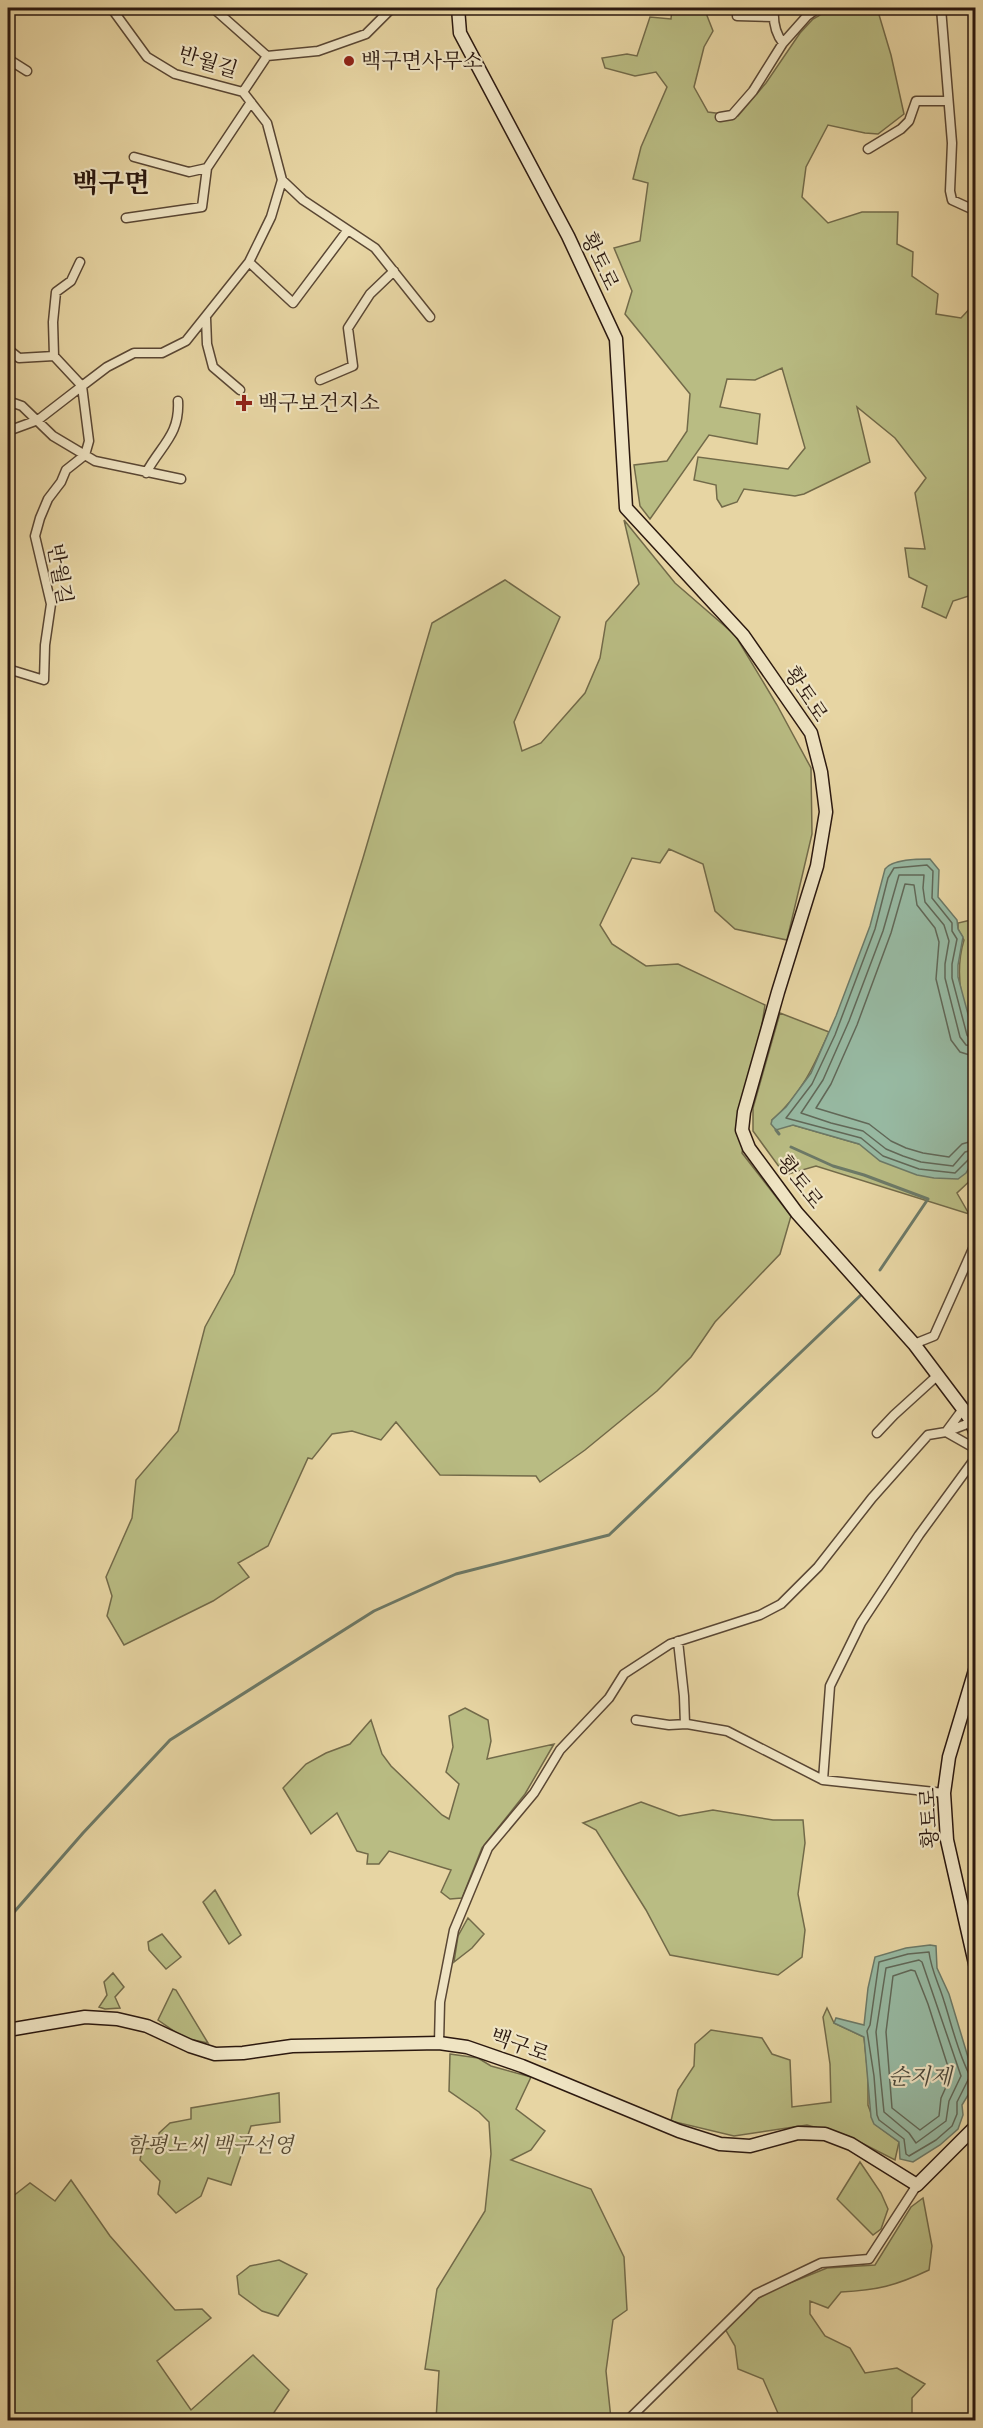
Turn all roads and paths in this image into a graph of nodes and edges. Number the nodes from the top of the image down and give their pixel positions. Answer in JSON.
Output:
{"nodes":[{"id":1,"x":105,"y":8,"type":"edge"},
{"id":2,"x":213,"y":8,"type":"edge"},
{"id":3,"x":392,"y":8,"type":"edge"},
{"id":4,"x":458,"y":8,"type":"edge"},
{"id":5,"x":818,"y":8,"type":"edge"},
{"id":6,"x":941,"y":8,"type":"edge"},
{"id":7,"x":774,"y":12,"type":"edge"},
{"id":8,"x":737,"y":16,"type":"dead end"},
{"id":9,"x":783,"y":43,"type":"junction"},
{"id":10,"x":267,"y":56,"type":"junction"},
{"id":11,"x":8,"y":59,"type":"edge"},
{"id":12,"x":27,"y":71,"type":"dead end"},
{"id":13,"x":243,"y":92,"type":"junction"},
{"id":14,"x":947,"y":101,"type":"junction"},
{"id":15,"x":251,"y":102,"type":"junction"},
{"id":16,"x":720,"y":117,"type":"dead end"},
{"id":17,"x":868,"y":149,"type":"dead end"},
{"id":18,"x":134,"y":158,"type":"dead end"},
{"id":19,"x":207,"y":168,"type":"junction"},
{"id":20,"x":282,"y":180,"type":"junction"},
{"id":21,"x":975,"y":211,"type":"edge"},
{"id":22,"x":126,"y":218,"type":"dead end"},
{"id":23,"x":347,"y":231,"type":"junction"},
{"id":24,"x":80,"y":262,"type":"dead end"},
{"id":25,"x":249,"y":262,"type":"junction"},
{"id":26,"x":394,"y":271,"type":"junction"},
{"id":27,"x":430,"y":317,"type":"dead end"},
{"id":28,"x":206,"y":318,"type":"junction"},
{"id":29,"x":8,"y":350,"type":"edge"},
{"id":30,"x":54,"y":356,"type":"junction"},
{"id":31,"x":320,"y":380,"type":"dead end"},
{"id":32,"x":82,"y":386,"type":"junction"},
{"id":33,"x":240,"y":390,"type":"dead end"},
{"id":34,"x":8,"y":401,"type":"edge"},
{"id":35,"x":178,"y":401,"type":"dead end"},
{"id":36,"x":38,"y":420,"type":"junction"},
{"id":37,"x":8,"y":431,"type":"edge"},
{"id":38,"x":85,"y":455,"type":"junction"},
{"id":39,"x":146,"y":473,"type":"junction"},
{"id":40,"x":181,"y":479,"type":"dead end"},
{"id":41,"x":8,"y":669,"type":"edge"},
{"id":42,"x":975,"y":1242,"type":"edge"},
{"id":43,"x":914,"y":1344,"type":"junction"},
{"id":44,"x":938,"y":1375,"type":"junction"},
{"id":45,"x":963,"y":1409,"type":"junction"},
{"id":46,"x":972,"y":1422,"type":"junction"},
{"id":47,"x":946,"y":1432,"type":"junction"},
{"id":48,"x":877,"y":1433,"type":"dead end"},
{"id":49,"x":975,"y":1436,"type":"edge"},
{"id":50,"x":975,"y":1449,"type":"edge"},
{"id":51,"x":975,"y":1456,"type":"edge"},
{"id":52,"x":678,"y":1641,"type":"junction"},
{"id":53,"x":975,"y":1667,"type":"edge"},
{"id":54,"x":636,"y":1720,"type":"dead end"},
{"id":55,"x":685,"y":1724,"type":"junction"},
{"id":56,"x":823,"y":1780,"type":"junction"},
{"id":57,"x":944,"y":1793,"type":"junction"},
{"id":58,"x":975,"y":1968,"type":"edge"},
{"id":59,"x":8,"y":2030,"type":"edge"},
{"id":60,"x":439,"y":2043,"type":"junction"},
{"id":61,"x":975,"y":2126,"type":"edge"},
{"id":62,"x":917,"y":2185,"type":"junction"},
{"id":63,"x":628,"y":2421,"type":"edge"}],
"edges":[{"from":1,"to":13,"type":"street","name":"반월길"},
{"from":2,"to":10,"type":"street"},
{"from":3,"to":10,"type":"street"},
{"from":4,"to":43,"type":"main road","name":"황토로"},
{"from":5,"to":9,"type":"street"},
{"from":6,"to":14,"type":"street"},
{"from":7,"to":8,"type":"street"},
{"from":7,"to":9,"type":"street"},
{"from":9,"to":16,"type":"street"},
{"from":10,"to":13,"type":"street"},
{"from":11,"to":12,"type":"street"},
{"from":13,"to":15,"type":"street","name":"반월길"},
{"from":14,"to":17,"type":"street"},
{"from":14,"to":21,"type":"street"},
{"from":15,"to":19,"type":"street","name":"반월길"},
{"from":15,"to":20,"type":"street","name":"반월길"},
{"from":18,"to":19,"type":"street"},
{"from":19,"to":22,"type":"street","name":"반월길"},
{"from":20,"to":23,"type":"street"},
{"from":20,"to":25,"type":"street"},
{"from":23,"to":25,"type":"street"},
{"from":23,"to":26,"type":"street"},
{"from":24,"to":30,"type":"street"},
{"from":25,"to":28,"type":"street"},
{"from":26,"to":27,"type":"street"},
{"from":26,"to":31,"type":"street"},
{"from":28,"to":32,"type":"street"},
{"from":28,"to":33,"type":"street"},
{"from":29,"to":30,"type":"street"},
{"from":30,"to":32,"type":"street"},
{"from":32,"to":36,"type":"street"},
{"from":32,"to":38,"type":"street"},
{"from":34,"to":36,"type":"street"},
{"from":35,"to":39,"type":"street"},
{"from":36,"to":37,"type":"street"},
{"from":36,"to":38,"type":"street"},
{"from":38,"to":39,"type":"street"},
{"from":38,"to":41,"type":"street","name":"반월길"},
{"from":39,"to":40,"type":"street"},
{"from":42,"to":43,"type":"street"},
{"from":43,"to":44,"type":"main road","name":"황토로"},
{"from":44,"to":45,"type":"main road","name":"황토로"},
{"from":44,"to":48,"type":"street"},
{"from":45,"to":46,"type":"main road","name":"황토로"},
{"from":45,"to":47,"type":"street"},
{"from":46,"to":47,"type":"street"},
{"from":46,"to":49,"type":"main road","name":"황토로"},
{"from":47,"to":50,"type":"street"},
{"from":47,"to":52,"type":"street"},
{"from":51,"to":56,"type":"street"},
{"from":52,"to":55,"type":"street"},
{"from":52,"to":60,"type":"street"},
{"from":53,"to":57,"type":"main road","name":"황토로"},
{"from":54,"to":55,"type":"street"},
{"from":55,"to":56,"type":"street"},
{"from":56,"to":57,"type":"street"},
{"from":57,"to":58,"type":"main road","name":"황토로"},
{"from":59,"to":60,"type":"main road","name":"백구로"},
{"from":60,"to":62,"type":"main road","name":"백구로"},
{"from":61,"to":62,"type":"main road"},
{"from":62,"to":63,"type":"street"}]}
